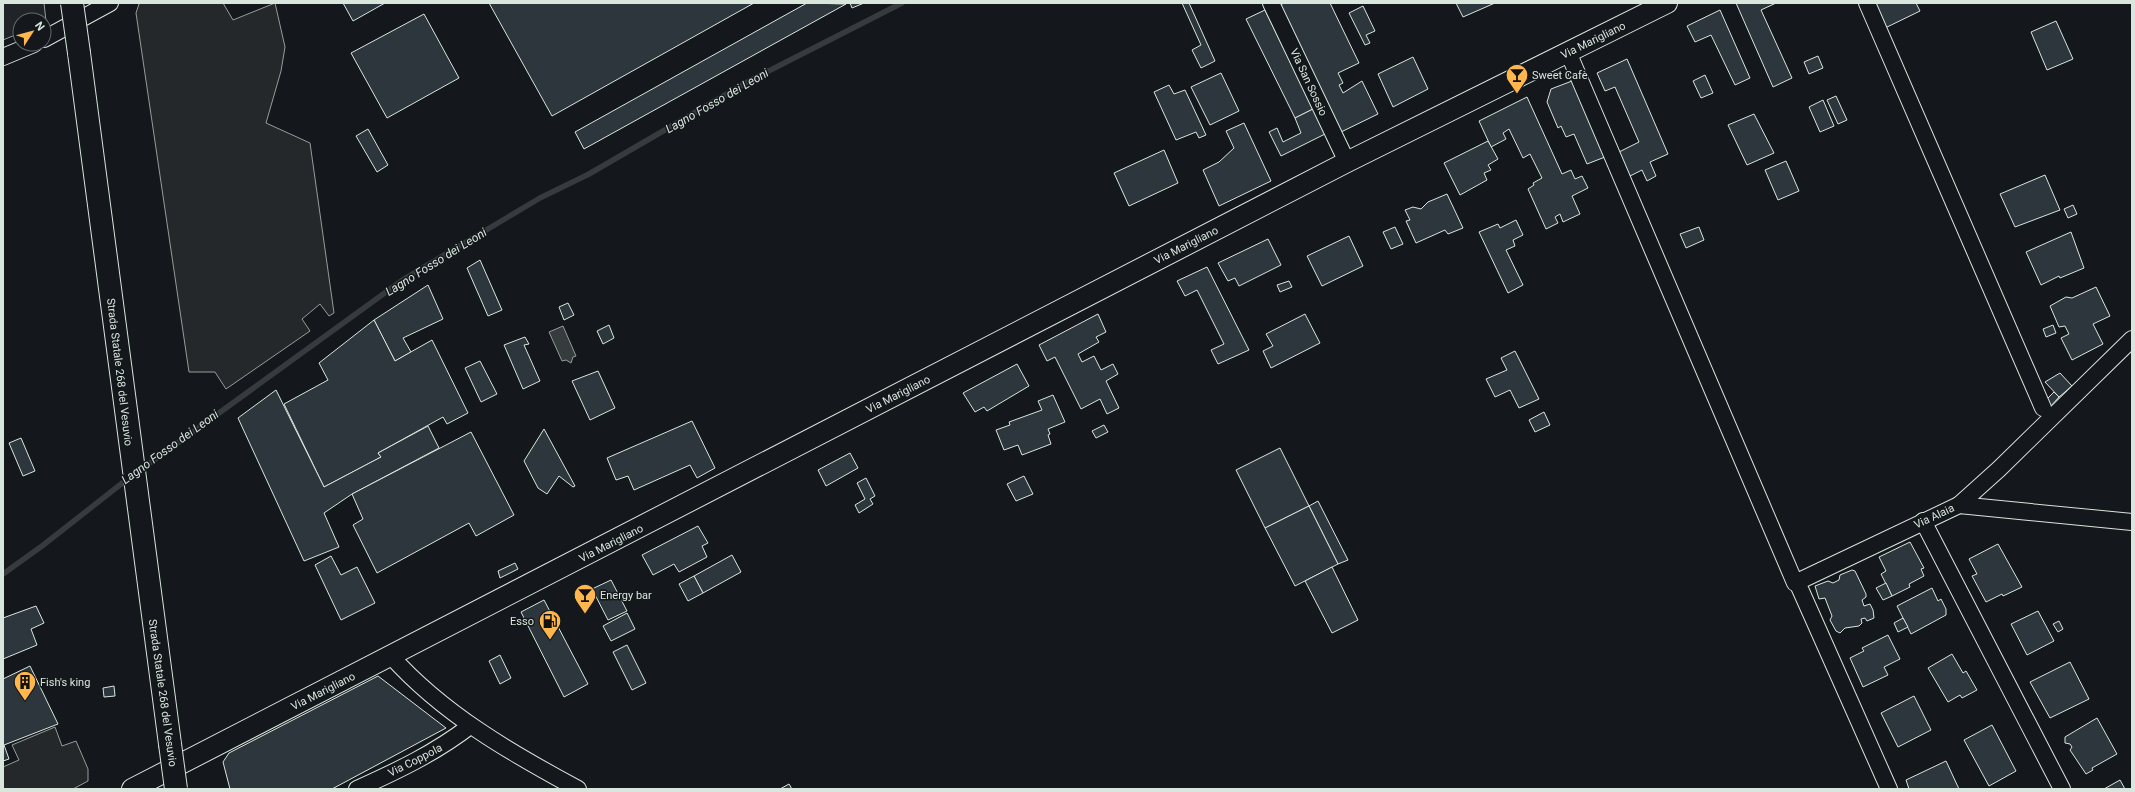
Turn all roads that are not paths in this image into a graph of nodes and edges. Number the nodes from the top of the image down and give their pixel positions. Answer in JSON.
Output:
{"nodes":[{"id":1,"x":72,"y":3,"type":"edge"},
{"id":2,"x":110,"y":3,"type":"edge"},
{"id":3,"x":1271,"y":3,"type":"edge"},
{"id":4,"x":1667,"y":3,"type":"edge"},
{"id":5,"x":1867,"y":3,"type":"edge"},
{"id":6,"x":52,"y":34,"type":"edge"},
{"id":7,"x":16,"y":52,"type":"edge"},
{"id":8,"x":22,"y":52,"type":"edge"},
{"id":9,"x":1568,"y":52,"type":"junction"},
{"id":10,"x":3,"y":57,"type":"edge"},
{"id":11,"x":3,"y":65,"type":"edge"},
{"id":12,"x":1347,"y":162,"type":"junction"},
{"id":13,"x":2132,"y":339,"type":"edge"},
{"id":14,"x":2043,"y":408,"type":"dead end"},
{"id":15,"x":1959,"y":505,"type":"junction"},
{"id":16,"x":1923,"y":521,"type":"junction"},
{"id":17,"x":2132,"y":522,"type":"edge"},
{"id":18,"x":1796,"y":582,"type":"junction"},
{"id":19,"x":391,"y":656,"type":"junction"},
{"id":20,"x":470,"y":726,"type":"junction"},
{"id":21,"x":132,"y":789,"type":"edge"},
{"id":22,"x":176,"y":789,"type":"edge"},
{"id":23,"x":357,"y":789,"type":"edge"},
{"id":24,"x":578,"y":789,"type":"edge"},
{"id":25,"x":1889,"y":789,"type":"edge"},
{"id":26,"x":2062,"y":789,"type":"edge"}],
"edges":[{"from":1,"to":22,"type":"highway","name":"Strada Statale 268 del Vesuvio","bridge":true},
{"from":2,"to":6,"type":"street"},
{"from":3,"to":12,"type":"street","name":"Via San Sossio"},
{"from":4,"to":9,"type":"street","name":"Via Marigliano"},
{"from":5,"to":14,"type":"street"},
{"from":7,"to":10,"type":"street"},
{"from":8,"to":11,"type":"street"},
{"from":9,"to":12,"type":"street","name":"Via Marigliano"},
{"from":9,"to":18,"type":"street"},
{"from":12,"to":19,"type":"street","name":"Via Marigliano"},
{"from":13,"to":15,"type":"street"},
{"from":15,"to":16,"type":"street","name":"Via Alaia"},
{"from":15,"to":17,"type":"street","name":"Via Alaia"},
{"from":16,"to":18,"type":"street","name":"Via Alaia"},
{"from":16,"to":26,"type":"street"},
{"from":18,"to":25,"type":"street"},
{"from":19,"to":20,"type":"street"},
{"from":19,"to":21,"type":"street","name":"Via Marigliano"},
{"from":20,"to":23,"type":"street","name":"Via Coppola"},
{"from":20,"to":24,"type":"street"}]}
